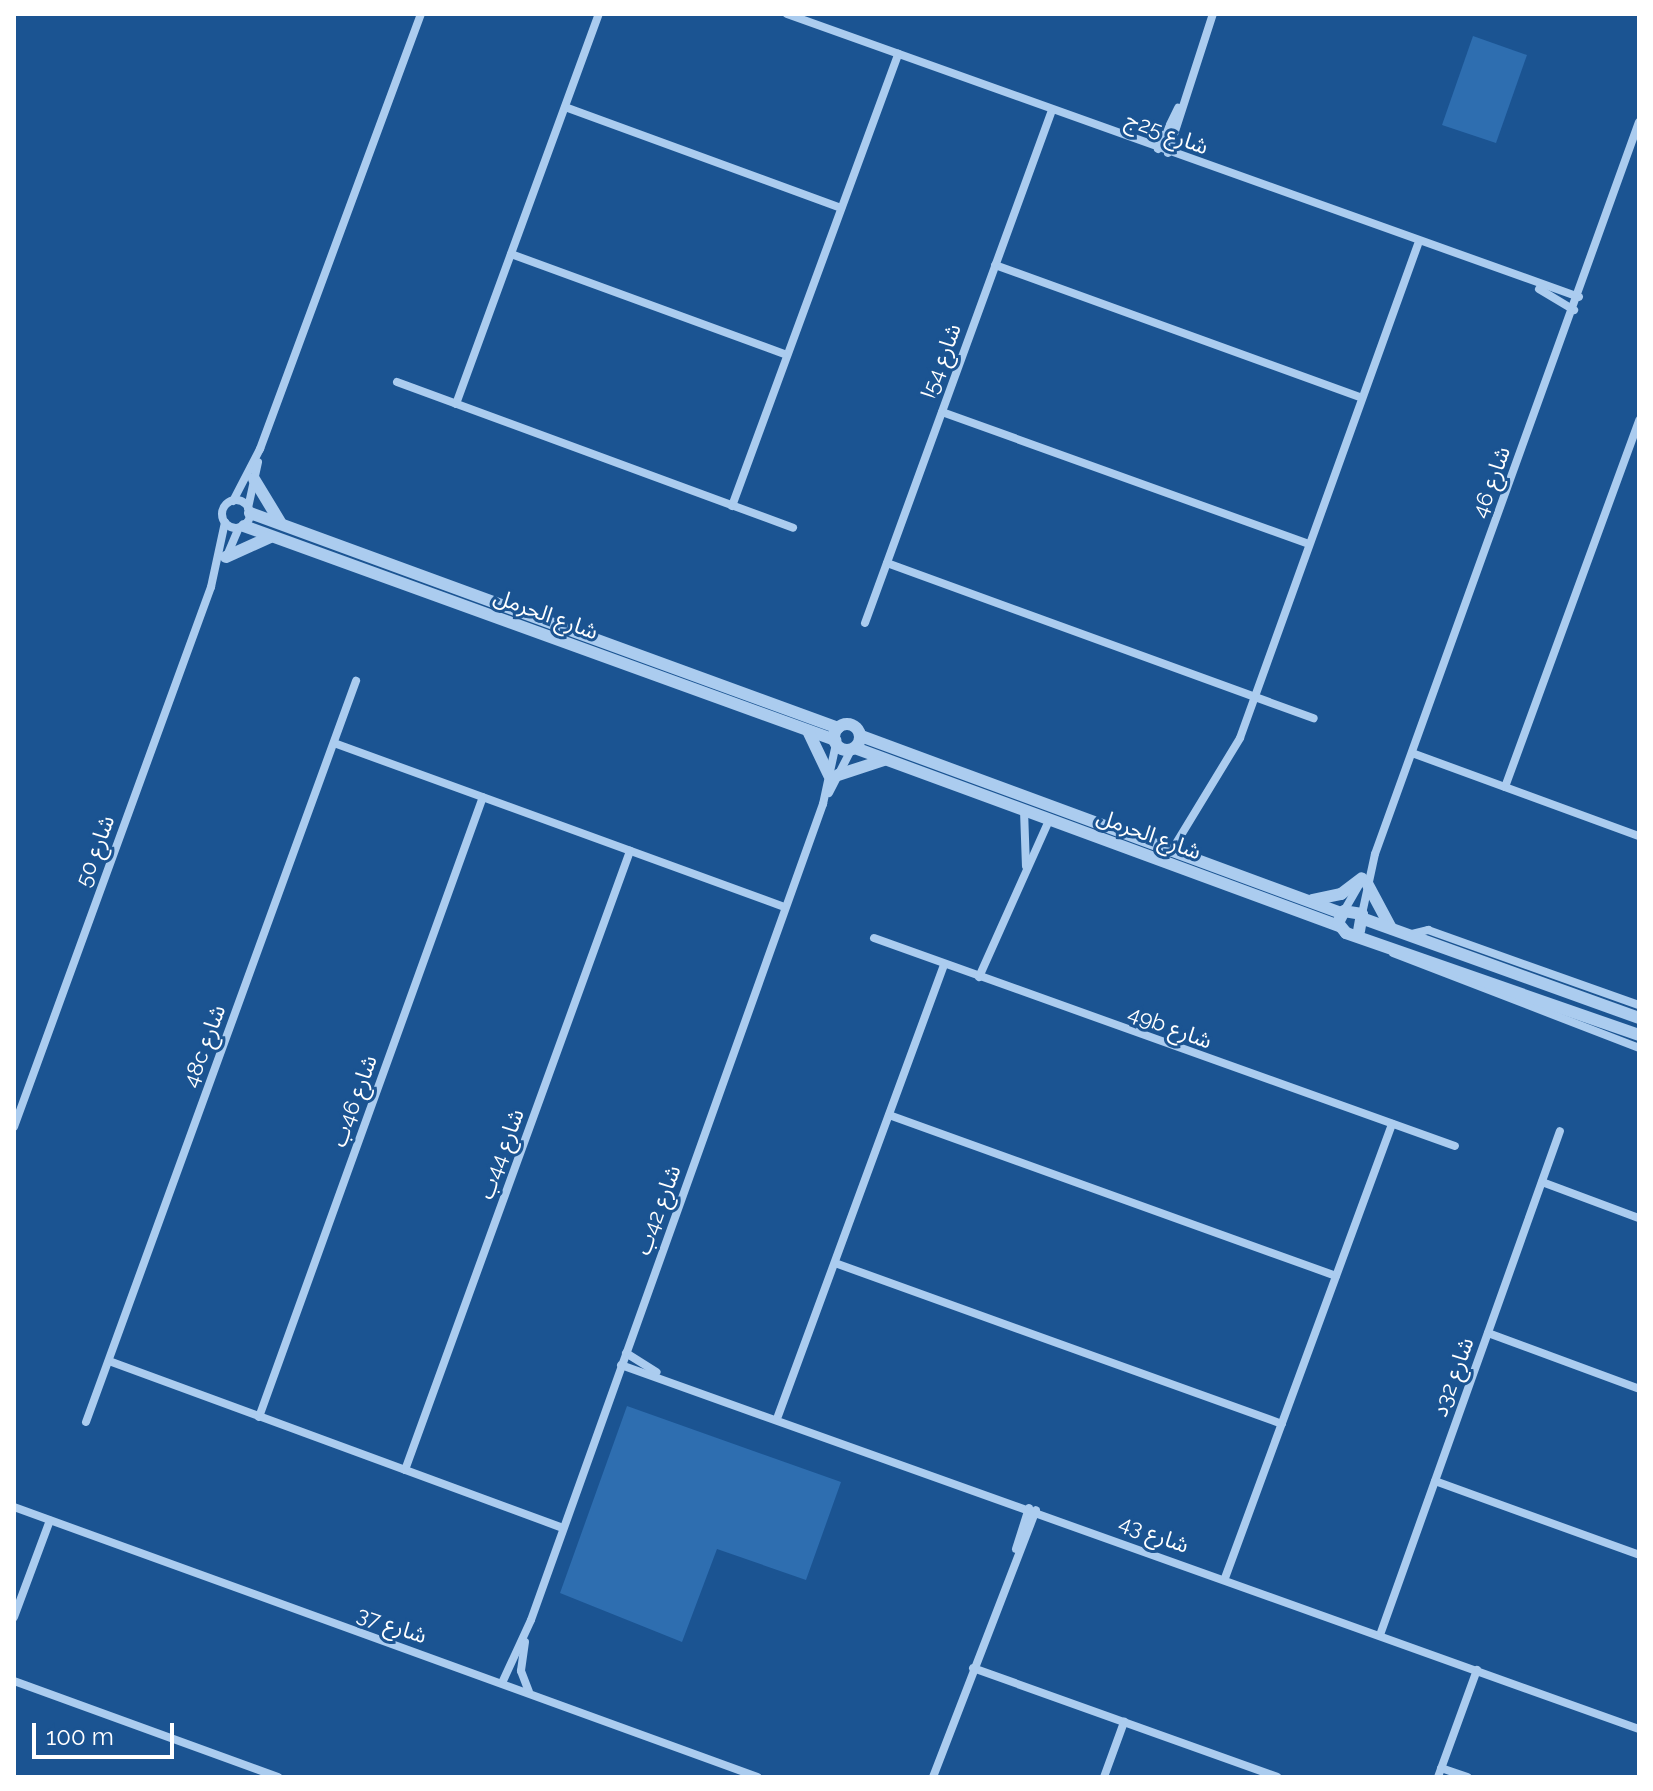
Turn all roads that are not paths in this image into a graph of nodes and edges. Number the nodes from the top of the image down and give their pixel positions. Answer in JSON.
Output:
{"nodes":[{"id":1,"x":421,"y":14,"type":"edge"},
{"id":2,"x":599,"y":14,"type":"edge"},
{"id":3,"x":787,"y":14,"type":"edge"},
{"id":4,"x":1213,"y":14,"type":"edge"},
{"id":5,"x":898,"y":54,"type":"junction"},
{"id":6,"x":1180,"y":104,"type":"junction"},
{"id":7,"x":565,"y":107,"type":"junction"},
{"id":8,"x":1052,"y":110,"type":"junction"},
{"id":9,"x":1639,"y":122,"type":"edge"},
{"id":10,"x":1158,"y":149,"type":"junction"},
{"id":11,"x":1168,"y":153,"type":"junction"},
{"id":12,"x":841,"y":208,"type":"junction"},
{"id":13,"x":1418,"y":244,"type":"junction"},
{"id":14,"x":511,"y":254,"type":"junction"},
{"id":15,"x":995,"y":265,"type":"junction"},
{"id":16,"x":1535,"y":286,"type":"junction"},
{"id":17,"x":1579,"y":297,"type":"junction"},
{"id":18,"x":1574,"y":310,"type":"junction"},
{"id":19,"x":787,"y":355,"type":"junction"},
{"id":20,"x":397,"y":382,"type":"dead end"},
{"id":21,"x":1362,"y":398,"type":"junction"},
{"id":22,"x":456,"y":404,"type":"junction"},
{"id":23,"x":942,"y":412,"type":"junction"},
{"id":24,"x":1639,"y":420,"type":"edge"},
{"id":25,"x":260,"y":449,"type":"junction"},
{"id":26,"x":254,"y":479,"type":"junction"},
{"id":27,"x":233,"y":501,"type":"junction"},
{"id":28,"x":732,"y":506,"type":"junction"},
{"id":29,"x":249,"y":510,"type":"junction"},
{"id":30,"x":225,"y":522,"type":"junction"},
{"id":31,"x":282,"y":524,"type":"junction"},
{"id":32,"x":242,"y":527,"type":"junction"},
{"id":33,"x":793,"y":528,"type":"dead end"},
{"id":34,"x":274,"y":536,"type":"junction"},
{"id":35,"x":1309,"y":544,"type":"junction"},
{"id":36,"x":226,"y":557,"type":"junction"},
{"id":37,"x":887,"y":563,"type":"junction"},
{"id":38,"x":211,"y":587,"type":"junction"},
{"id":39,"x":865,"y":623,"type":"dead end"},
{"id":40,"x":356,"y":681,"type":"dead end"},
{"id":41,"x":1253,"y":696,"type":"junction"},
{"id":42,"x":1314,"y":718,"type":"dead end"},
{"id":43,"x":808,"y":731,"type":"junction"},
{"id":44,"x":836,"y":737,"type":"junction"},
{"id":45,"x":334,"y":743,"type":"junction"},
{"id":46,"x":856,"y":745,"type":"junction"},
{"id":47,"x":1412,"y":753,"type":"junction"},
{"id":48,"x":889,"y":761,"type":"junction"},
{"id":49,"x":833,"y":775,"type":"junction"},
{"id":50,"x":1505,"y":787,"type":"junction"},
{"id":51,"x":483,"y":797,"type":"junction"},
{"id":52,"x":1024,"y":810,"type":"junction"},
{"id":53,"x":1050,"y":818,"type":"junction"},
{"id":54,"x":1639,"y":836,"type":"edge"},
{"id":55,"x":1172,"y":850,"type":"junction"},
{"id":56,"x":630,"y":851,"type":"junction"},
{"id":57,"x":1026,"y":871,"type":"junction"},
{"id":58,"x":1365,"y":881,"type":"junction"},
{"id":59,"x":1307,"y":900,"type":"junction"},
{"id":60,"x":785,"y":907,"type":"junction"},
{"id":61,"x":1341,"y":916,"type":"junction"},
{"id":62,"x":1361,"y":921,"type":"junction"},
{"id":63,"x":1393,"y":930,"type":"junction"},
{"id":64,"x":1408,"y":935,"type":"junction"},
{"id":65,"x":874,"y":938,"type":"dead end"},
{"id":66,"x":1382,"y":940,"type":"junction"},
{"id":67,"x":944,"y":965,"type":"junction"},
{"id":68,"x":979,"y":977,"type":"junction"},
{"id":69,"x":1639,"y":1005,"type":"edge"},
{"id":70,"x":1639,"y":1018,"type":"edge"},
{"id":71,"x":1639,"y":1035,"type":"edge"},
{"id":72,"x":1639,"y":1048,"type":"edge"},
{"id":73,"x":889,"y":1115,"type":"junction"},
{"id":74,"x":1392,"y":1124,"type":"junction"},
{"id":75,"x":14,"y":1127,"type":"edge"},
{"id":76,"x":1560,"y":1131,"type":"dead end"},
{"id":77,"x":1455,"y":1146,"type":"dead end"},
{"id":78,"x":1542,"y":1182,"type":"junction"},
{"id":79,"x":1639,"y":1218,"type":"edge"},
{"id":80,"x":835,"y":1263,"type":"junction"},
{"id":81,"x":1336,"y":1276,"type":"junction"},
{"id":82,"x":1488,"y":1333,"type":"junction"},
{"id":83,"x":626,"y":1353,"type":"junction"},
{"id":84,"x":109,"y":1361,"type":"junction"},
{"id":85,"x":621,"y":1365,"type":"junction"},
{"id":86,"x":657,"y":1372,"type":"junction"},
{"id":87,"x":1639,"y":1389,"type":"edge"},
{"id":88,"x":778,"y":1416,"type":"junction"},
{"id":89,"x":259,"y":1417,"type":"junction"},
{"id":90,"x":86,"y":1422,"type":"dead end"},
{"id":91,"x":1282,"y":1424,"type":"junction"},
{"id":92,"x":405,"y":1470,"type":"junction"},
{"id":93,"x":1435,"y":1481,"type":"junction"},
{"id":94,"x":14,"y":1507,"type":"edge"},
{"id":95,"x":1032,"y":1509,"type":"junction"},
{"id":96,"x":50,"y":1520,"type":"junction"},
{"id":97,"x":563,"y":1528,"type":"junction"},
{"id":98,"x":1639,"y":1555,"type":"edge"},
{"id":99,"x":1225,"y":1578,"type":"junction"},
{"id":100,"x":14,"y":1617,"type":"edge"},
{"id":101,"x":528,"y":1629,"type":"junction"},
{"id":102,"x":1380,"y":1635,"type":"junction"},
{"id":103,"x":973,"y":1668,"type":"junction"},
{"id":104,"x":1477,"y":1670,"type":"junction"},
{"id":105,"x":14,"y":1681,"type":"edge"},
{"id":106,"x":502,"y":1683,"type":"junction"},
{"id":107,"x":529,"y":1692,"type":"junction"},
{"id":108,"x":1124,"y":1722,"type":"junction"},
{"id":109,"x":1639,"y":1729,"type":"edge"},
{"id":110,"x":1439,"y":1772,"type":"edge"},
{"id":111,"x":752,"y":1776,"type":"edge"},
{"id":112,"x":1272,"y":1776,"type":"edge"},
{"id":113,"x":278,"y":1777,"type":"edge"},
{"id":114,"x":933,"y":1777,"type":"edge"},
{"id":115,"x":1104,"y":1777,"type":"edge"},
{"id":116,"x":1467,"y":1777,"type":"edge"}],
"edges":[{"from":1,"to":25,"type":"street"},
{"from":2,"to":7,"type":"street"},
{"from":3,"to":5,"type":"street","name":"شارع 25ج"},
{"from":4,"to":6,"type":"street"},
{"from":5,"to":8,"type":"street","name":"شارع 25ج"},
{"from":5,"to":12,"type":"street"},
{"from":6,"to":10,"type":"street"},
{"from":6,"to":11,"type":"street"},
{"from":7,"to":12,"type":"street"},
{"from":7,"to":14,"type":"street"},
{"from":8,"to":10,"type":"street","name":"شارع 25ج"},
{"from":8,"to":15,"type":"street","name":"شارع 54ا"},
{"from":9,"to":17,"type":"street","name":"شارع 46"},
{"from":10,"to":11,"type":"street","name":"شارع 25ج"},
{"from":11,"to":13,"type":"street","name":"شارع 25ج"},
{"from":12,"to":19,"type":"street"},
{"from":13,"to":16,"type":"street","name":"شارع 25ج"},
{"from":13,"to":21,"type":"street"},
{"from":14,"to":19,"type":"street"},
{"from":14,"to":22,"type":"street"},
{"from":15,"to":21,"type":"street"},
{"from":15,"to":23,"type":"street","name":"شارع 54ا"},
{"from":16,"to":17,"type":"street","name":"شارع 25ج"},
{"from":16,"to":18,"type":"street","name":"شارع 25ج"},
{"from":17,"to":18,"type":"street","name":"شارع 46"},
{"from":18,"to":47,"type":"street","name":"شارع 46"},
{"from":19,"to":28,"type":"street"},
{"from":20,"to":22,"type":"street"},
{"from":21,"to":35,"type":"street"},
{"from":22,"to":28,"type":"street"},
{"from":23,"to":35,"type":"street"},
{"from":23,"to":37,"type":"street","name":"شارع 54ا"},
{"from":24,"to":50,"type":"street"},
{"from":25,"to":26,"type":"street","name":"شارع 50"},
{"from":25,"to":27,"type":"street","name":"شارع 50"},
{"from":26,"to":29,"type":"street","name":"شارع 50"},
{"from":26,"to":31,"type":"street"},
{"from":27,"to":29,"type":"street"},
{"from":27,"to":30,"type":"street","name":"شارع 50"},
{"from":28,"to":33,"type":"street"},
{"from":29,"to":31,"type":"street","name":"شارع الحرمل"},
{"from":29,"to":32,"type":"street","name":"شارع 50"},
{"from":30,"to":32,"type":"street"},
{"from":30,"to":38,"type":"street","name":"شارع 50"},
{"from":31,"to":44,"type":"street","name":"شارع الحرمل"},
{"from":32,"to":34,"type":"street","name":"شارع الحرمل"},
{"from":32,"to":36,"type":"street","name":"شارع 50"},
{"from":34,"to":36,"type":"street"},
{"from":34,"to":43,"type":"street","name":"شارع الحرمل"},
{"from":35,"to":41,"type":"street"},
{"from":36,"to":38,"type":"street","name":"شارع 50"},
{"from":37,"to":39,"type":"street","name":"شارع 54ا"},
{"from":37,"to":41,"type":"street"},
{"from":38,"to":75,"type":"street","name":"شارع 50"},
{"from":40,"to":45,"type":"street","name":"48c شارع"},
{"from":41,"to":42,"type":"street"},
{"from":41,"to":55,"type":"street"},
{"from":43,"to":44,"type":"street","name":"شارع الحرمل"},
{"from":43,"to":49,"type":"street"},
{"from":44,"to":46,"type":"street"},
{"from":44,"to":46,"type":"street"},
{"from":44,"to":49,"type":"street","name":"شارع 42ب"},
{"from":45,"to":51,"type":"street"},
{"from":45,"to":84,"type":"street","name":"48c شارع"},
{"from":46,"to":48,"type":"street","name":"شارع الحرمل"},
{"from":46,"to":49,"type":"street","name":"شارع 42ب"},
{"from":46,"to":55,"type":"street","name":"شارع الحرمل"},
{"from":47,"to":50,"type":"street"},
{"from":47,"to":58,"type":"street","name":"شارع 46"},
{"from":48,"to":49,"type":"street"},
{"from":48,"to":52,"type":"street","name":"شارع الحرمل"},
{"from":49,"to":60,"type":"street","name":"شارع 42ب"},
{"from":50,"to":54,"type":"street"},
{"from":51,"to":56,"type":"street"},
{"from":51,"to":89,"type":"street","name":"شارع 46ب"},
{"from":52,"to":53,"type":"street","name":"شارع الحرمل"},
{"from":52,"to":57,"type":"street"},
{"from":53,"to":57,"type":"street"},
{"from":53,"to":61,"type":"street","name":"شارع الحرمل"},
{"from":55,"to":59,"type":"street","name":"شارع الحرمل"},
{"from":56,"to":60,"type":"street"},
{"from":56,"to":92,"type":"street","name":"شارع 44ب"},
{"from":57,"to":68,"type":"street"},
{"from":58,"to":59,"type":"street"},
{"from":58,"to":61,"type":"street","name":"شارع 46"},
{"from":58,"to":62,"type":"street","name":"شارع 46"},
{"from":58,"to":63,"type":"street"},
{"from":59,"to":61,"type":"street","name":"شارع الحرمل"},
{"from":60,"to":83,"type":"street","name":"شارع 42ب"},
{"from":61,"to":62,"type":"street"},
{"from":61,"to":62,"type":"street"},
{"from":62,"to":63,"type":"street"},
{"from":62,"to":66,"type":"street"},
{"from":63,"to":64,"type":"street"},
{"from":64,"to":69,"type":"street"},
{"from":64,"to":70,"type":"street"},
{"from":65,"to":67,"type":"street","name":"49b شارع"},
{"from":66,"to":71,"type":"street"},
{"from":66,"to":72,"type":"street"},
{"from":67,"to":68,"type":"street","name":"49b شارع"},
{"from":67,"to":73,"type":"street"},
{"from":68,"to":74,"type":"street","name":"49b شارع"},
{"from":73,"to":80,"type":"street"},
{"from":73,"to":81,"type":"street"},
{"from":74,"to":77,"type":"street","name":"49b شارع"},
{"from":74,"to":81,"type":"street"},
{"from":76,"to":78,"type":"street","name":"شارع 32د"},
{"from":78,"to":79,"type":"street"},
{"from":78,"to":82,"type":"street","name":"شارع 32د"},
{"from":80,"to":88,"type":"street"},
{"from":80,"to":91,"type":"street"},
{"from":81,"to":91,"type":"street"},
{"from":82,"to":87,"type":"street"},
{"from":82,"to":93,"type":"street","name":"شارع 32د"},
{"from":83,"to":85,"type":"street","name":"شارع 42ب"},
{"from":83,"to":86,"type":"street","name":"شارع 43"},
{"from":84,"to":89,"type":"street"},
{"from":84,"to":90,"type":"street","name":"48c شارع"},
{"from":85,"to":86,"type":"street","name":"شارع 43"},
{"from":85,"to":97,"type":"street","name":"شارع 42ب"},
{"from":86,"to":88,"type":"street","name":"شارع 43"},
{"from":88,"to":95,"type":"street","name":"شارع 43"},
{"from":89,"to":92,"type":"street"},
{"from":91,"to":99,"type":"street"},
{"from":92,"to":97,"type":"street"},
{"from":93,"to":98,"type":"street"},
{"from":93,"to":102,"type":"street","name":"شارع 32د"},
{"from":94,"to":96,"type":"street","name":"شارع 37"},
{"from":95,"to":99,"type":"street","name":"شارع 43"},
{"from":95,"to":103,"type":"street"},
{"from":96,"to":100,"type":"street"},
{"from":96,"to":106,"type":"street","name":"شارع 37"},
{"from":97,"to":101,"type":"street","name":"شارع 42ب"},
{"from":99,"to":102,"type":"street","name":"شارع 43"},
{"from":101,"to":106,"type":"street","name":"شارع 42ب"},
{"from":101,"to":107,"type":"street","name":"شارع 42ب"},
{"from":102,"to":104,"type":"street","name":"شارع 43"},
{"from":103,"to":108,"type":"street"},
{"from":103,"to":114,"type":"street"},
{"from":104,"to":109,"type":"street","name":"شارع 43"},
{"from":104,"to":110,"type":"street"},
{"from":105,"to":113,"type":"street"},
{"from":106,"to":107,"type":"street","name":"شارع 37"},
{"from":107,"to":111,"type":"street","name":"شارع 37"},
{"from":108,"to":112,"type":"street"},
{"from":108,"to":115,"type":"street"},
{"from":110,"to":116,"type":"street"}]}
